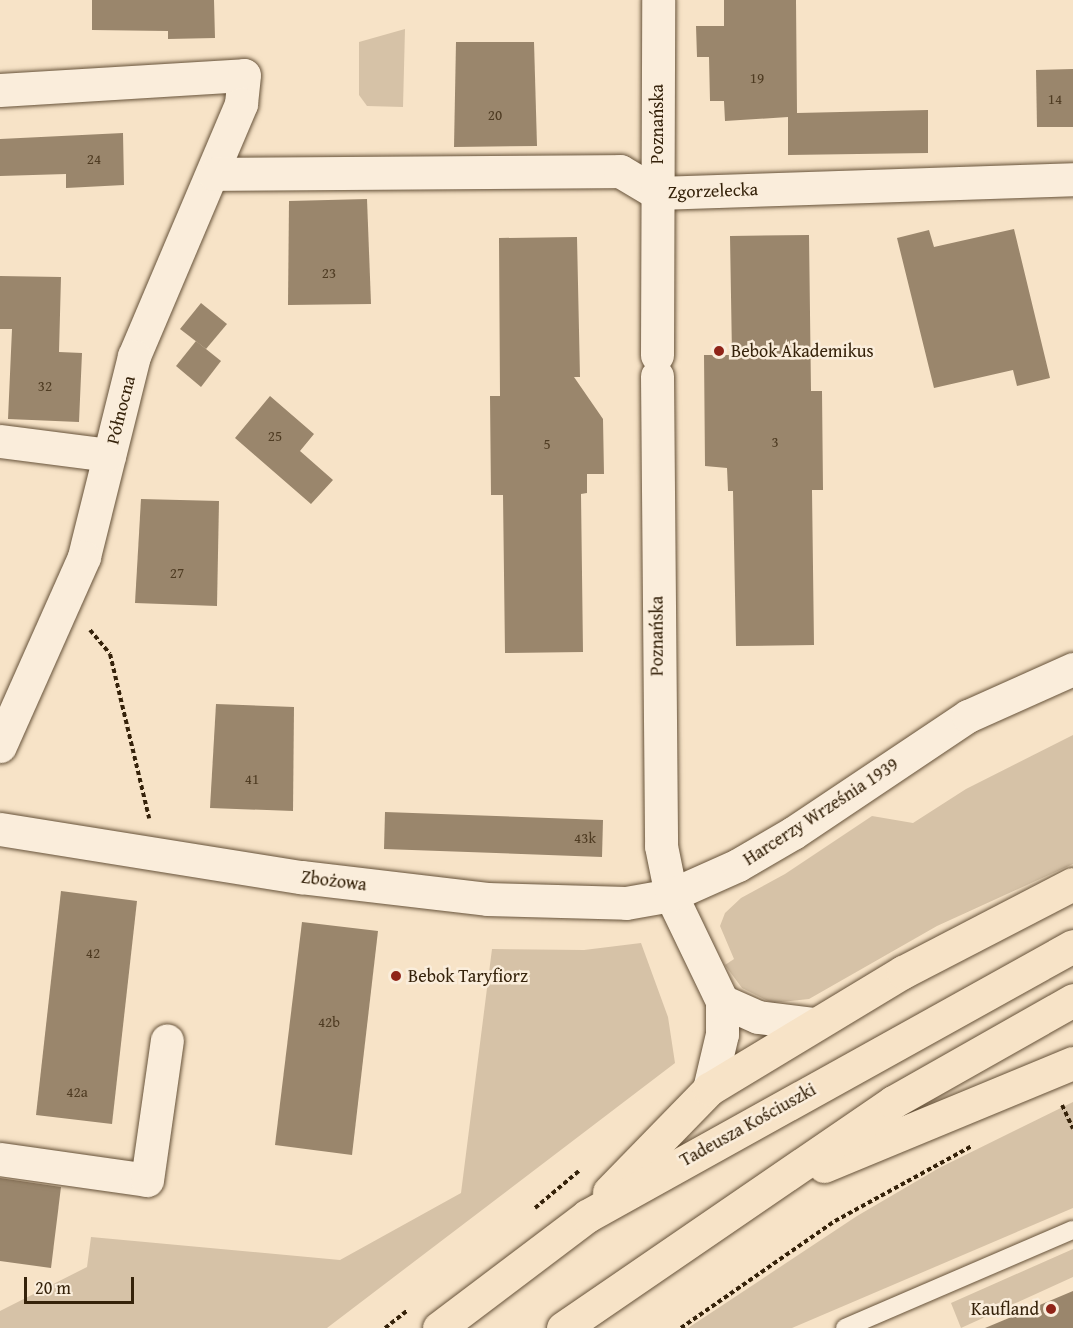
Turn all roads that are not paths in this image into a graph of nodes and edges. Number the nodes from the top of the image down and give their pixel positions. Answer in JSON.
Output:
{"nodes":[{"id":1,"x":658,"y":0,"type":"edge"},
{"id":2,"x":0,"y":90,"type":"edge"},
{"id":3,"x":214,"y":174,"type":"junction"},
{"id":4,"x":1073,"y":179,"type":"edge"},
{"id":5,"x":657,"y":193,"type":"junction"},
{"id":6,"x":0,"y":441,"type":"edge"},
{"id":7,"x":110,"y":455,"type":"junction"},
{"id":8,"x":1073,"y":669,"type":"edge"},
{"id":9,"x":0,"y":746,"type":"edge"},
{"id":10,"x":0,"y":829,"type":"edge"},
{"id":11,"x":1073,"y":884,"type":"edge"},
{"id":12,"x":671,"y":895,"type":"junction"},
{"id":13,"x":1073,"y":946,"type":"edge"},
{"id":14,"x":1073,"y":1000,"type":"edge"},
{"id":15,"x":722,"y":1001,"type":"junction"},
{"id":16,"x":813,"y":1024,"type":"junction"},
{"id":17,"x":167,"y":1040,"type":"dead end"},
{"id":18,"x":1073,"y":1062,"type":"edge"},
{"id":19,"x":709,"y":1089,"type":"junction"},
{"id":20,"x":0,"y":1159,"type":"edge"},
{"id":21,"x":759,"y":1194,"type":"junction"},
{"id":22,"x":587,"y":1216,"type":"junction"},
{"id":23,"x":1073,"y":1230,"type":"edge"},
{"id":24,"x":439,"y":1328,"type":"edge"},
{"id":25,"x":563,"y":1328,"type":"edge"},
{"id":26,"x":845,"y":1328,"type":"edge"}],
"edges":[{"from":1,"to":5,"type":"street","name":"Poznańska"},
{"from":2,"to":3,"type":"street","name":"Północna"},
{"from":3,"to":5,"type":"street","name":"Zgorzelecka"},
{"from":3,"to":7,"type":"street","name":"Północna"},
{"from":4,"to":5,"type":"street","name":"Zgorzelecka"},
{"from":5,"to":12,"type":"street","name":"Poznańska"},
{"from":6,"to":7,"type":"street"},
{"from":7,"to":9,"type":"street","name":"Północna"},
{"from":8,"to":12,"type":"street","name":"Harcerzy Września 1939"},
{"from":10,"to":12,"type":"street","name":"Zbożowa"},
{"from":11,"to":16,"type":"main road"},
{"from":12,"to":15,"type":"street"},
{"from":13,"to":22,"type":"main road","name":"Tadeusza Kościuszki"},
{"from":14,"to":21,"type":"main road"},
{"from":15,"to":16,"type":"street"},
{"from":15,"to":19,"type":"street"},
{"from":16,"to":19,"type":"main road"},
{"from":17,"to":20,"type":"street"},
{"from":18,"to":21,"type":"main road"},
{"from":19,"to":22,"type":"main road"},
{"from":21,"to":25,"type":"main road"},
{"from":22,"to":24,"type":"main road","name":"Tadeusza Kościuszki"},
{"from":23,"to":26,"type":"lane"}]}
